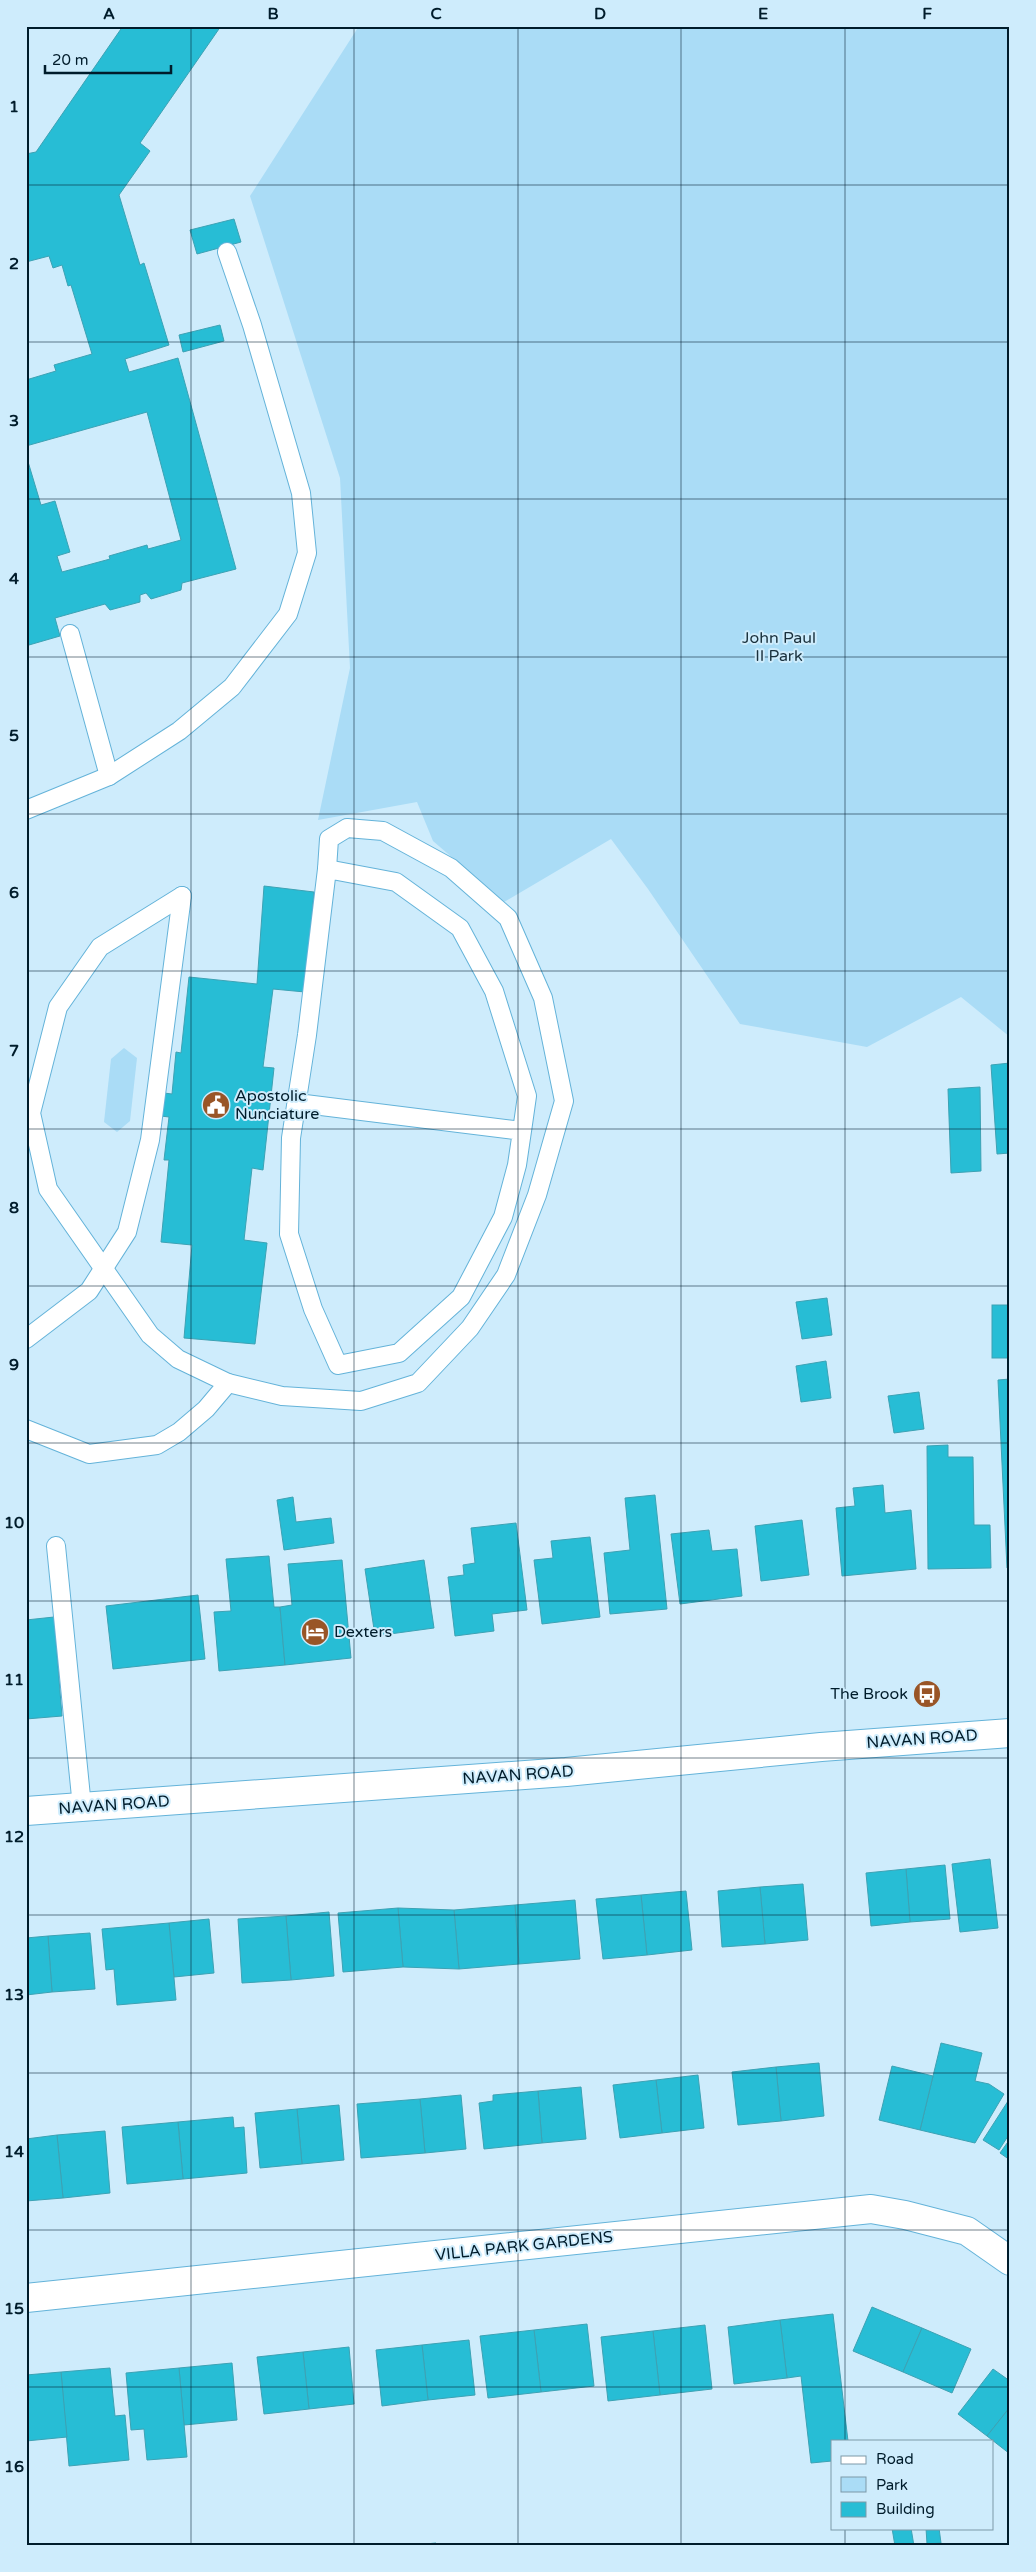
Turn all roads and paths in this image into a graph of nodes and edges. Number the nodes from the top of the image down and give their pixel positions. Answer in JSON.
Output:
{"nodes":[{"id":1,"x":227,"y":252,"type":"dead end"},
{"id":2,"x":70,"y":634,"type":"dead end"},
{"id":3,"x":109,"y":776,"type":"junction"},
{"id":4,"x":26,"y":810,"type":"edge"},
{"id":5,"x":327,"y":869,"type":"junction"},
{"id":6,"x":297,"y":1103,"type":"junction"},
{"id":7,"x":522,"y":1131,"type":"junction"},
{"id":8,"x":103,"y":1270,"type":"junction"},
{"id":9,"x":26,"y":1339,"type":"edge"},
{"id":10,"x":228,"y":1383,"type":"junction"},
{"id":11,"x":26,"y":1429,"type":"edge"},
{"id":12,"x":56,"y":1546,"type":"dead end"},
{"id":13,"x":60,"y":1687,"type":"dead end"},
{"id":14,"x":71,"y":1700,"type":"junction"},
{"id":15,"x":1010,"y":1733,"type":"edge"},
{"id":16,"x":82,"y":1807,"type":"junction"},
{"id":17,"x":26,"y":1811,"type":"edge"},
{"id":18,"x":1010,"y":2261,"type":"edge"},
{"id":19,"x":26,"y":2298,"type":"edge"}],
"edges":[{"from":1,"to":3,"type":"lane"},
{"from":2,"to":3,"type":"lane"},
{"from":3,"to":4,"type":"lane"},
{"from":5,"to":6,"type":"lane"},
{"from":5,"to":7,"type":"lane"},
{"from":5,"to":10,"type":"lane"},
{"from":6,"to":7,"type":"lane"},
{"from":6,"to":7,"type":"lane"},
{"from":8,"to":8,"type":"lane"},
{"from":8,"to":9,"type":"lane"},
{"from":8,"to":10,"type":"lane"},
{"from":10,"to":11,"type":"lane"},
{"from":12,"to":14,"type":"lane"},
{"from":13,"to":14,"type":"lane"},
{"from":14,"to":16,"type":"lane"},
{"from":15,"to":16,"type":"street","name":"NAVAN ROAD"},
{"from":16,"to":17,"type":"street","name":"NAVAN ROAD"},
{"from":18,"to":19,"type":"street","name":"VILLA PARK GARDENS"}]}
